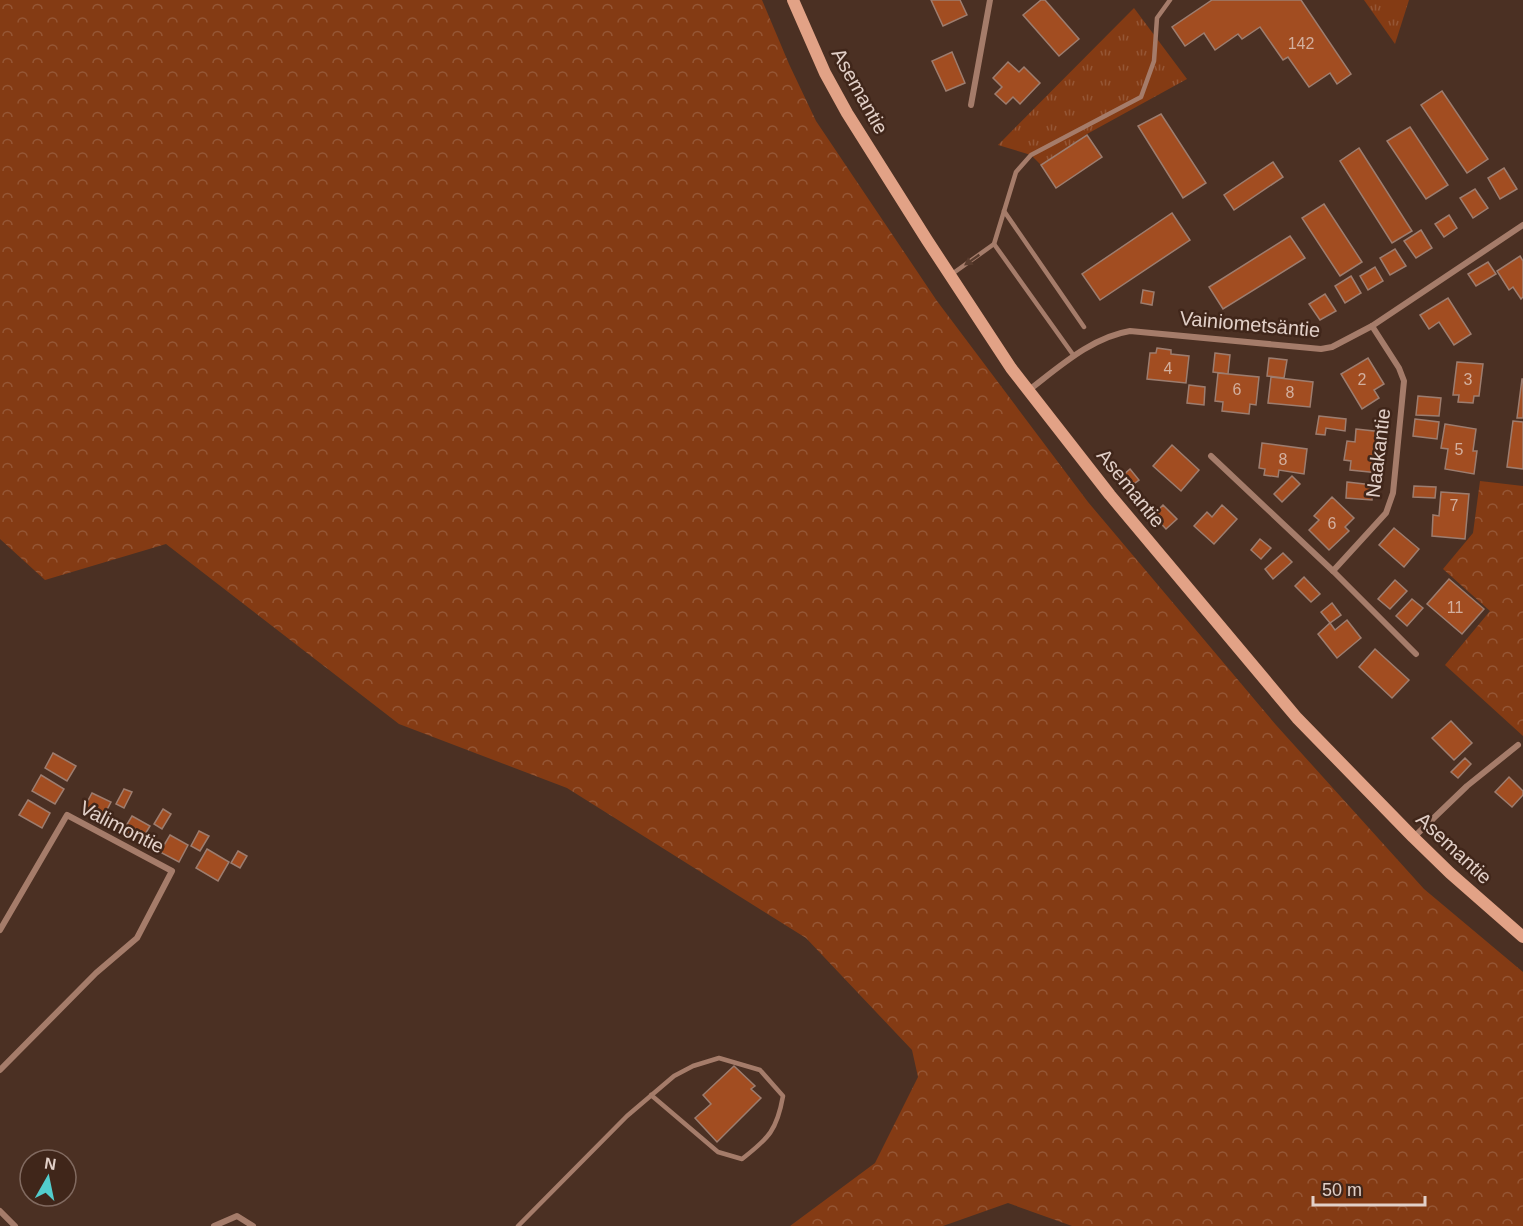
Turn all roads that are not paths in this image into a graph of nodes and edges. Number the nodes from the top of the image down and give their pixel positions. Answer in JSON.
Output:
{"nodes":[{"id":1,"x":793,"y":0,"type":"edge"},
{"id":2,"x":990,"y":0,"type":"edge"},
{"id":3,"x":1170,"y":0,"type":"edge"},
{"id":4,"x":971,"y":105,"type":"dead end"},
{"id":5,"x":1004,"y":211,"type":"junction"},
{"id":6,"x":1522,"y":228,"type":"edge"},
{"id":7,"x":994,"y":244,"type":"junction"},
{"id":8,"x":950,"y":275,"type":"junction"},
{"id":9,"x":1372,"y":326,"type":"junction"},
{"id":10,"x":1084,"y":327,"type":"dead end"},
{"id":11,"x":1074,"y":356,"type":"junction"},
{"id":12,"x":1029,"y":390,"type":"junction"},
{"id":13,"x":1211,"y":456,"type":"dead end"},
{"id":14,"x":1333,"y":571,"type":"junction"},
{"id":15,"x":1416,"y":654,"type":"dead end"},
{"id":16,"x":1518,"y":745,"type":"dead end"},
{"id":17,"x":1413,"y":837,"type":"junction"},
{"id":18,"x":0,"y":930,"type":"edge"},
{"id":19,"x":1523,"y":937,"type":"edge"},
{"id":20,"x":0,"y":1070,"type":"edge"},
{"id":21,"x":651,"y":1095,"type":"junction"},
{"id":22,"x":0,"y":1212,"type":"edge"},
{"id":23,"x":15,"y":1226,"type":"edge"},
{"id":24,"x":214,"y":1226,"type":"edge"},
{"id":25,"x":253,"y":1226,"type":"edge"},
{"id":26,"x":518,"y":1226,"type":"edge"}],
"edges":[{"from":1,"to":8,"type":"main road","name":"Asemantie"},
{"from":2,"to":4,"type":"street"},
{"from":3,"to":5,"type":"lane"},
{"from":5,"to":7,"type":"lane"},
{"from":5,"to":10,"type":"lane"},
{"from":6,"to":9,"type":"street","name":"Vainiometsäntie"},
{"from":7,"to":8,"type":"lane","one_way":true},
{"from":7,"to":11,"type":"lane"},
{"from":8,"to":12,"type":"main road","name":"Asemantie"},
{"from":9,"to":11,"type":"street","name":"Vainiometsäntie"},
{"from":9,"to":14,"type":"street","name":"Naakantie"},
{"from":11,"to":12,"type":"street","name":"Vainiometsäntie"},
{"from":12,"to":17,"type":"main road","name":"Asemantie"},
{"from":13,"to":14,"type":"street"},
{"from":14,"to":15,"type":"street"},
{"from":16,"to":17,"type":"street"},
{"from":17,"to":19,"type":"main road","name":"Asemantie"},
{"from":18,"to":20,"type":"street","name":"Valimontie"},
{"from":21,"to":21,"type":"lane"},
{"from":21,"to":26,"type":"lane"},
{"from":22,"to":23,"type":"street"},
{"from":24,"to":25,"type":"street"}]}
